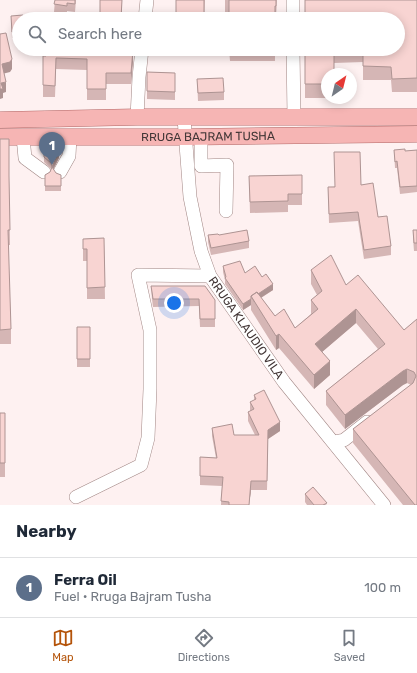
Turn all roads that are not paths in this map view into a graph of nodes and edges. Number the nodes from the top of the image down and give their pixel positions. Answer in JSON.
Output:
{"nodes":[{"id":1,"x":147,"y":0,"type":"edge"},
{"id":2,"x":293,"y":0,"type":"edge"},
{"id":3,"x":146,"y":12,"type":"edge"},
{"id":4,"x":293,"y":12,"type":"edge"},
{"id":5,"x":141,"y":56,"type":"edge"},
{"id":6,"x":293,"y":56,"type":"edge"},
{"id":7,"x":137,"y":117,"type":"junction"},
{"id":8,"x":294,"y":117,"type":"junction"},
{"id":9,"x":417,"y":117,"type":"edge"},
{"id":10,"x":184,"y":118,"type":"junction"},
{"id":11,"x":0,"y":120,"type":"edge"},
{"id":12,"x":417,"y":134,"type":"edge"},
{"id":13,"x":201,"y":136,"type":"junction"},
{"id":14,"x":0,"y":137,"type":"edge"},
{"id":15,"x":23,"y":137,"type":"junction"},
{"id":16,"x":70,"y":137,"type":"junction"},
{"id":17,"x":185,"y":137,"type":"junction"},
{"id":18,"x":44,"y":172,"type":"dead end"},
{"id":19,"x":60,"y":172,"type":"dead end"},
{"id":20,"x":226,"y":211,"type":"dead end"},
{"id":21,"x":210,"y":276,"type":"junction"},
{"id":22,"x":379,"y":413,"type":"edge"},
{"id":23,"x":334,"y":442,"type":"junction"},
{"id":24,"x":76,"y":497,"type":"dead end"},
{"id":25,"x":384,"y":505,"type":"edge"}],
"edges":[{"from":1,"to":3,"type":"street"},
{"from":2,"to":4,"type":"street"},
{"from":5,"to":7,"type":"street"},
{"from":6,"to":8,"type":"street"},
{"from":7,"to":10,"type":"main road","name":"RRUGA BAJRAM TUSHA"},
{"from":7,"to":11,"type":"main road","name":"RRUGA BAJRAM TUSHA"},
{"from":8,"to":9,"type":"main road","name":"RRUGA BAJRAM TUSHA"},
{"from":8,"to":10,"type":"main road","name":"RRUGA BAJRAM TUSHA"},
{"from":10,"to":17,"type":"street","name":"RRUGA KLAUDIO VILA"},
{"from":12,"to":13,"type":"main road","name":"RRUGA BAJRAM TUSHA"},
{"from":13,"to":17,"type":"main road","name":"RRUGA BAJRAM TUSHA"},
{"from":13,"to":20,"type":"street"},
{"from":14,"to":15,"type":"main road","name":"RRUGA BAJRAM TUSHA"},
{"from":15,"to":16,"type":"main road","name":"RRUGA BAJRAM TUSHA"},
{"from":15,"to":18,"type":"street"},
{"from":16,"to":17,"type":"main road","name":"RRUGA BAJRAM TUSHA"},
{"from":16,"to":19,"type":"street"},
{"from":17,"to":21,"type":"street","name":"RRUGA KLAUDIO VILA"},
{"from":21,"to":23,"type":"street","name":"RRUGA KLAUDIO VILA"},
{"from":21,"to":24,"type":"street"},
{"from":22,"to":23,"type":"street"},
{"from":23,"to":25,"type":"street","name":"RRUGA KLAUDIO VILA"}]}
